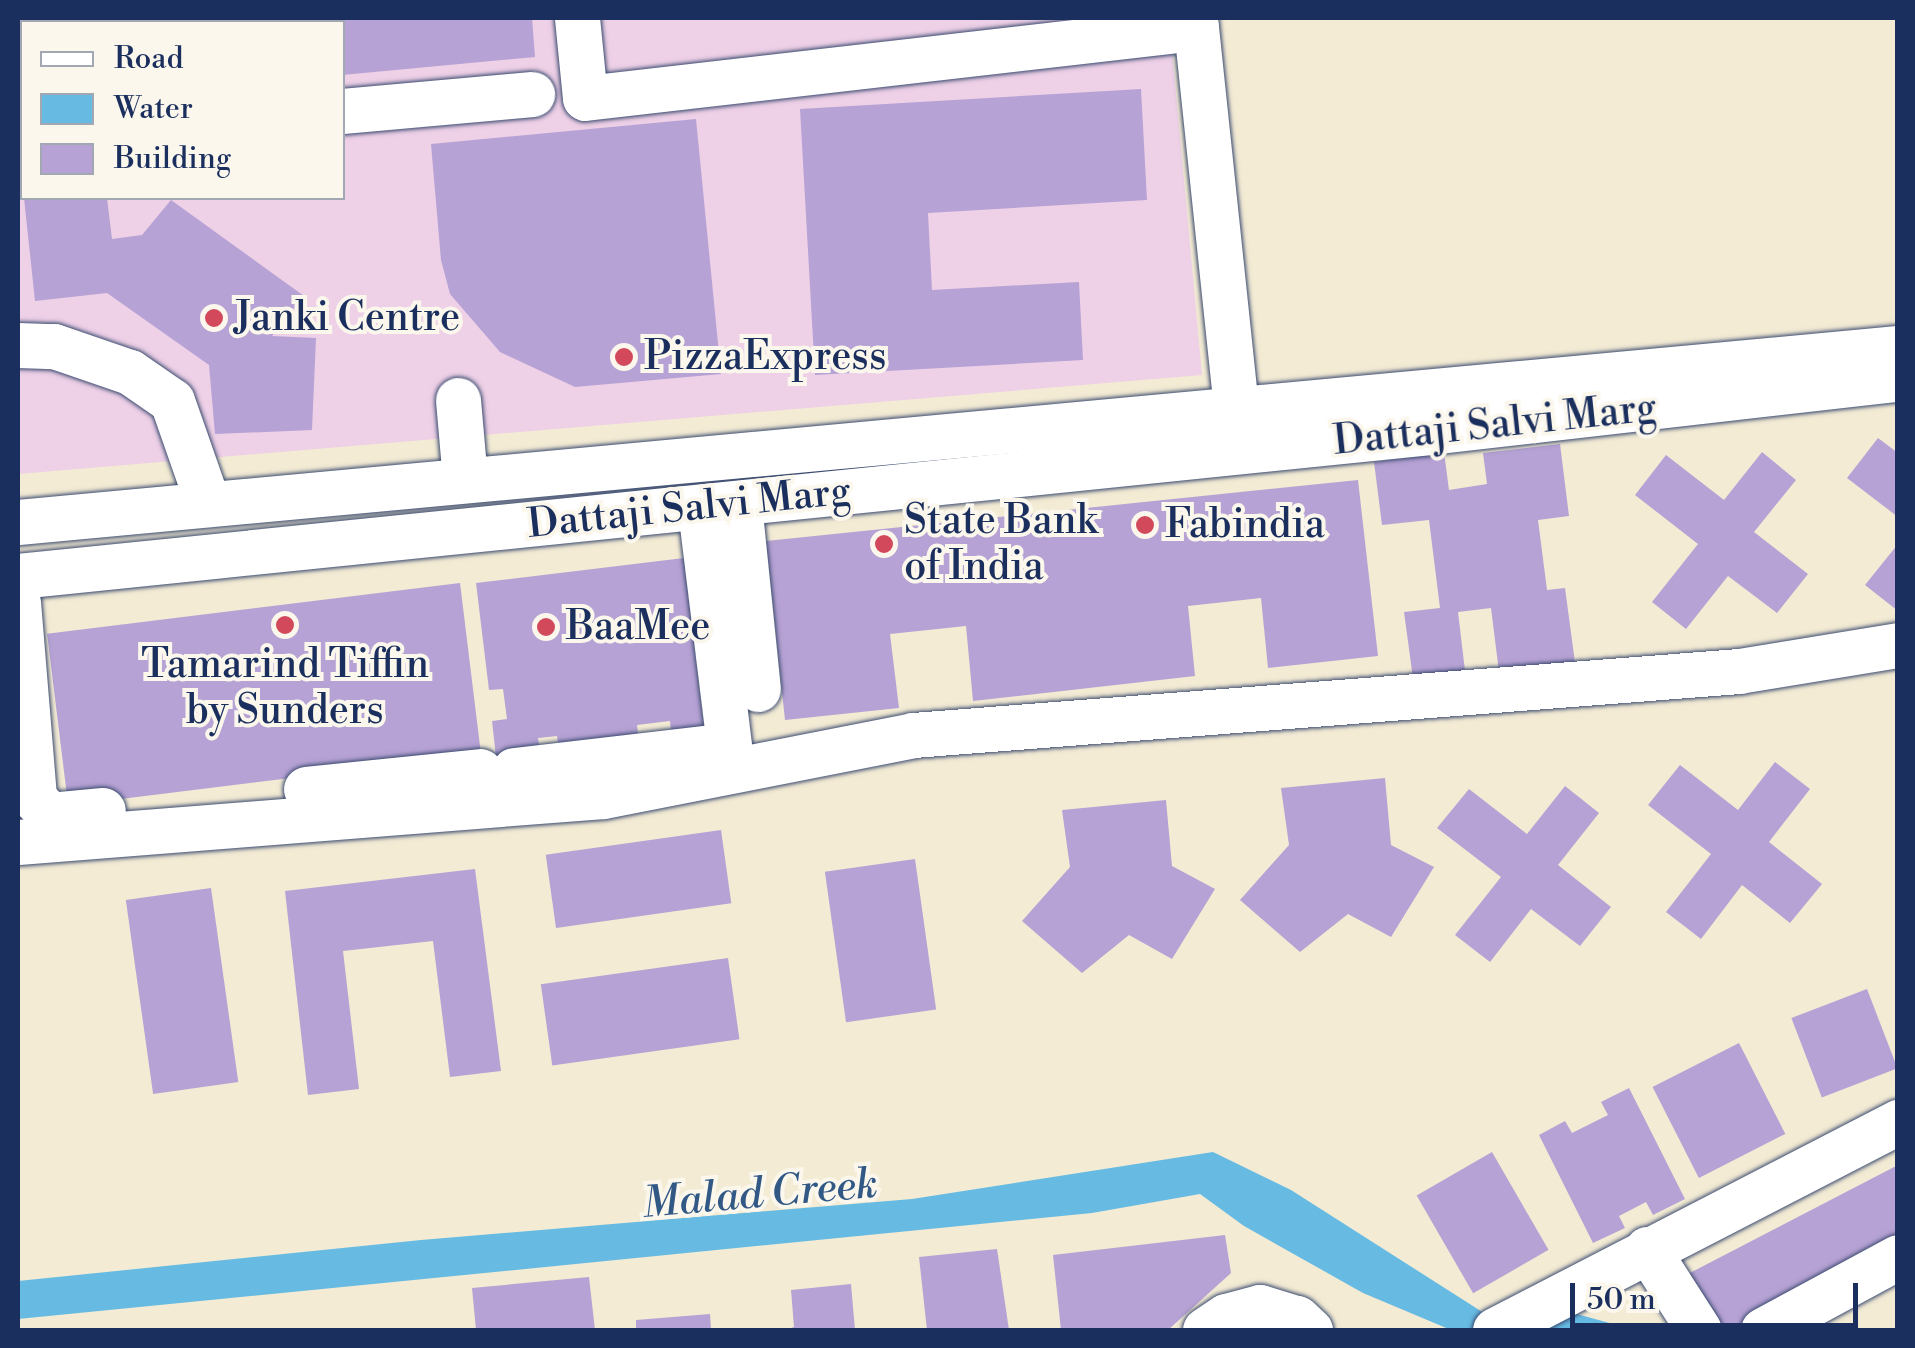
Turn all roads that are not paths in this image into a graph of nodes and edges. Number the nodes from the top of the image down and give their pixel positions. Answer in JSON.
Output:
{"nodes":[{"id":1,"x":577,"y":18,"type":"edge"},
{"id":2,"x":1196,"y":23,"type":"edge"},
{"id":3,"x":532,"y":94,"type":"dead end"},
{"id":4,"x":345,"y":111,"type":"edge"},
{"id":5,"x":18,"y":344,"type":"edge"},
{"id":6,"x":1898,"y":348,"type":"edge"},
{"id":7,"x":1898,"y":379,"type":"edge"},
{"id":8,"x":458,"y":400,"type":"dead end"},
{"id":9,"x":1236,"y":409,"type":"junction"},
{"id":10,"x":466,"y":480,"type":"junction"},
{"id":11,"x":208,"y":504,"type":"junction"},
{"id":12,"x":720,"y":506,"type":"junction"},
{"id":13,"x":18,"y":522,"type":"edge"},
{"id":14,"x":18,"y":576,"type":"edge"},
{"id":15,"x":18,"y":602,"type":"edge"},
{"id":16,"x":1898,"y":646,"type":"edge"},
{"id":17,"x":758,"y":689,"type":"dead end"},
{"id":18,"x":18,"y":842,"type":"edge"},
{"id":19,"x":1897,"y":1124,"type":"edge"},
{"id":20,"x":1647,"y":1249,"type":"junction"},
{"id":21,"x":1898,"y":1258,"type":"edge"},
{"id":22,"x":1523,"y":1325,"type":"edge"},
{"id":23,"x":1205,"y":1330,"type":"edge"},
{"id":24,"x":1310,"y":1330,"type":"edge"},
{"id":25,"x":1699,"y":1330,"type":"edge"},
{"id":26,"x":1763,"y":1330,"type":"edge"}],
"edges":[{"from":1,"to":2,"type":"street"},
{"from":2,"to":9,"type":"street"},
{"from":3,"to":4,"type":"street"},
{"from":5,"to":11,"type":"street"},
{"from":6,"to":9,"type":"street","name":"Dattaji Salvi Marg"},
{"from":7,"to":12,"type":"street","name":"Dattaji Salvi Marg"},
{"from":8,"to":10,"type":"street"},
{"from":9,"to":10,"type":"street","name":"Dattaji Salvi Marg"},
{"from":10,"to":11,"type":"street","name":"Dattaji Salvi Marg"},
{"from":11,"to":13,"type":"street","name":"Dattaji Salvi Marg"},
{"from":12,"to":14,"type":"street","name":"Dattaji Salvi Marg"},
{"from":12,"to":15,"type":"street"},
{"from":12,"to":17,"type":"street"},
{"from":16,"to":18,"type":"street"},
{"from":19,"to":20,"type":"street"},
{"from":20,"to":22,"type":"street"},
{"from":20,"to":25,"type":"street"},
{"from":21,"to":26,"type":"street"},
{"from":23,"to":24,"type":"street"}]}
